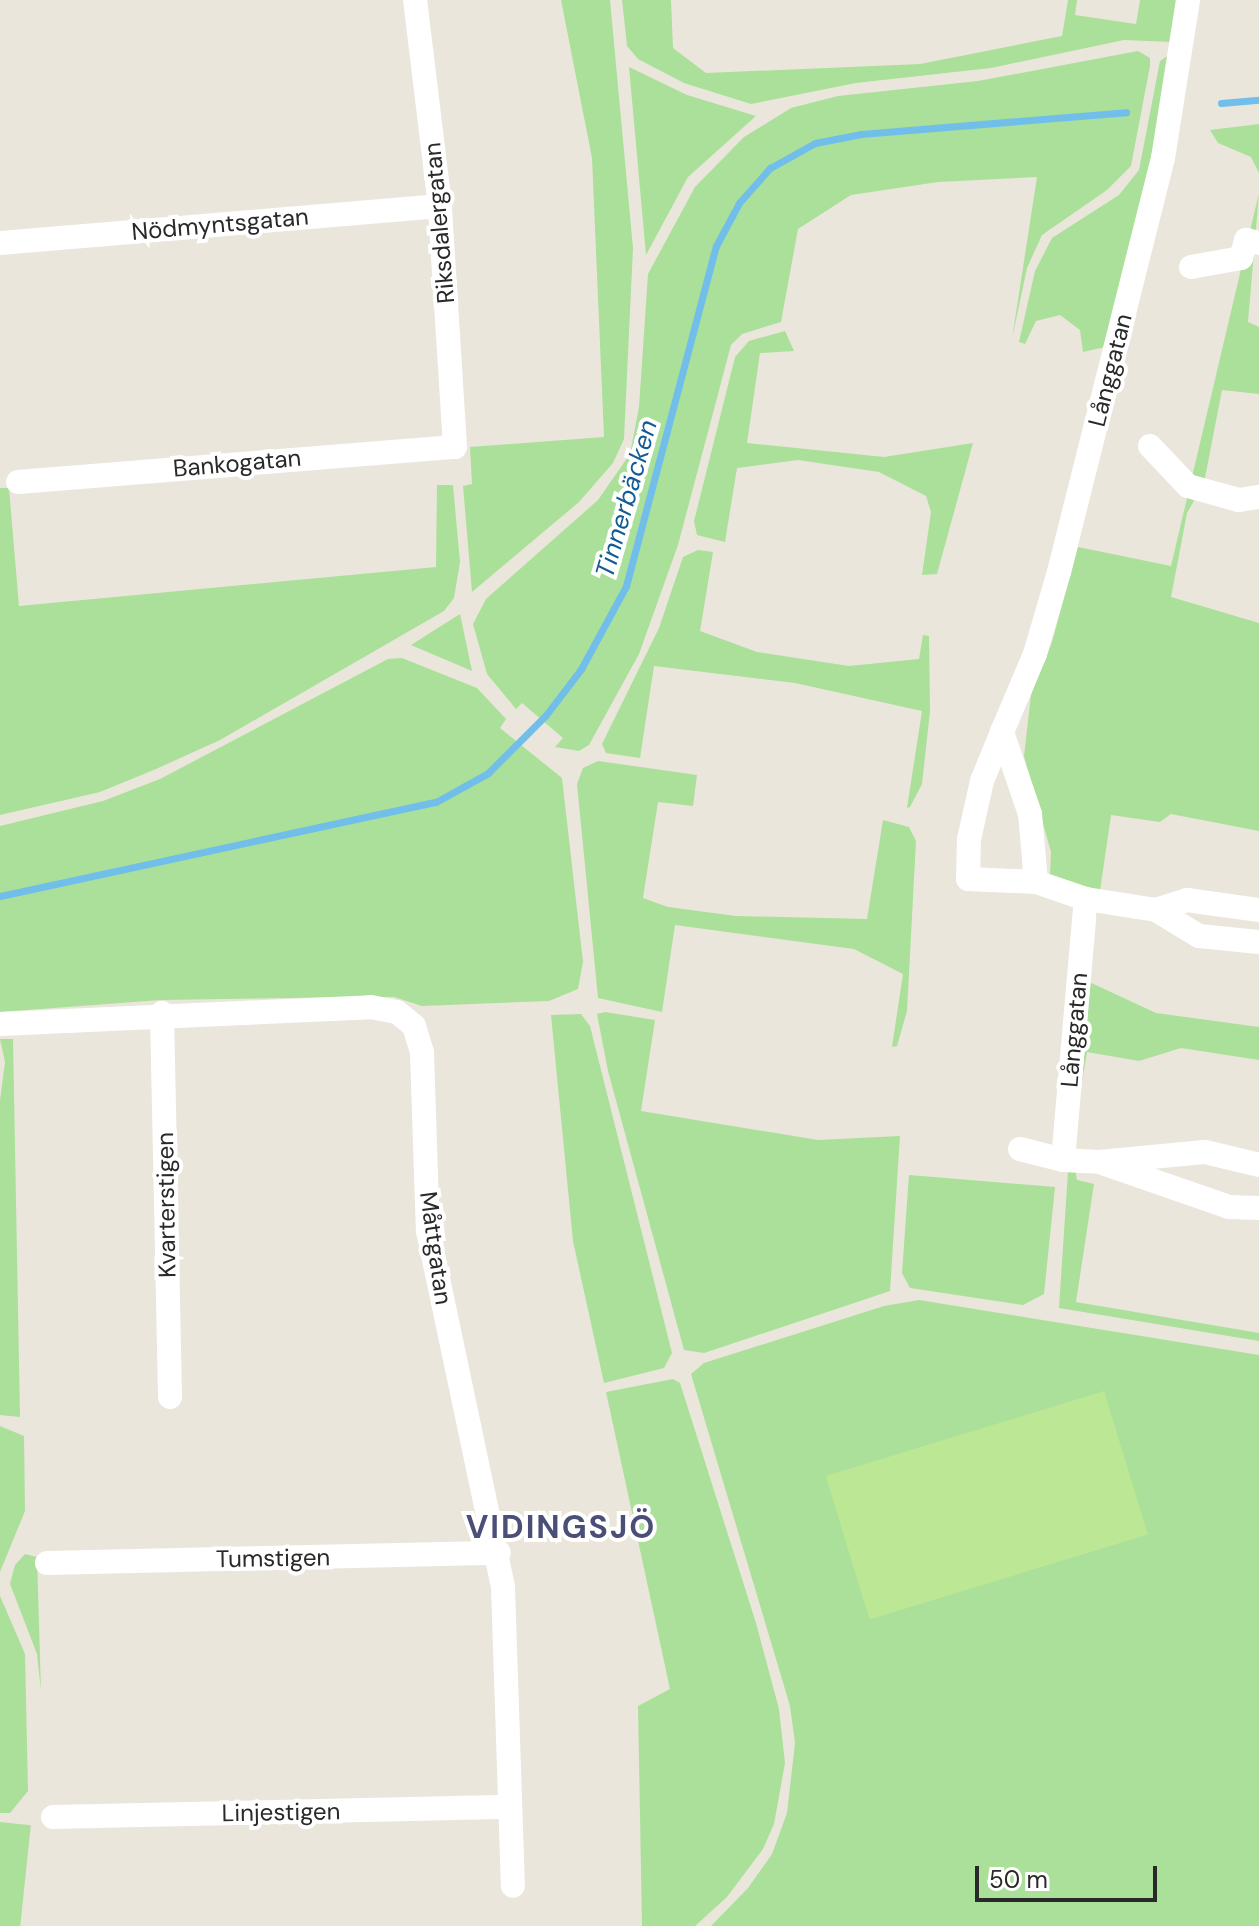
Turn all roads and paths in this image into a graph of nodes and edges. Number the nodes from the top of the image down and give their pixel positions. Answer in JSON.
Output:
{"nodes":[{"id":1,"x":415,"y":0,"type":"edge"},
{"id":2,"x":1188,"y":0,"type":"edge"},
{"id":3,"x":440,"y":206,"type":"junction"},
{"id":4,"x":0,"y":243,"type":"edge"},
{"id":5,"x":1259,"y":243,"type":"edge"},
{"id":6,"x":1191,"y":267,"type":"dead end"},
{"id":7,"x":1150,"y":446,"type":"dead end"},
{"id":8,"x":455,"y":447,"type":"joint"},
{"id":9,"x":18,"y":482,"type":"dead end"},
{"id":10,"x":1252,"y":502,"type":"edge"},
{"id":11,"x":1002,"y":732,"type":"junction"},
{"id":12,"x":1036,"y":882,"type":"junction"},
{"id":13,"x":1086,"y":899,"type":"junction"},
{"id":14,"x":1156,"y":910,"type":"junction"},
{"id":15,"x":1259,"y":910,"type":"edge"},
{"id":16,"x":1259,"y":942,"type":"edge"},
{"id":17,"x":162,"y":1013,"type":"junction"},
{"id":18,"x":0,"y":1024,"type":"edge"},
{"id":19,"x":1020,"y":1149,"type":"dead end"},
{"id":20,"x":1063,"y":1160,"type":"junction"},
{"id":21,"x":1099,"y":1162,"type":"junction"},
{"id":22,"x":1259,"y":1165,"type":"edge"},
{"id":23,"x":1259,"y":1208,"type":"edge"},
{"id":24,"x":170,"y":1397,"type":"dead end"},
{"id":25,"x":499,"y":1553,"type":"junction"},
{"id":26,"x":47,"y":1563,"type":"dead end"},
{"id":27,"x":509,"y":1807,"type":"junction"},
{"id":28,"x":53,"y":1817,"type":"dead end"},
{"id":29,"x":513,"y":1886,"type":"dead end"}],
"edges":[{"from":1,"to":3,"type":"street","name":"Riksdalergatan"},
{"from":2,"to":11,"type":"street","name":"Långgatan"},
{"from":3,"to":4,"type":"street","name":"Nödmyntsgatan"},
{"from":3,"to":8,"type":"street","name":"Riksdalergatan"},
{"from":5,"to":6,"type":"street"},
{"from":7,"to":10,"type":"street"},
{"from":8,"to":9,"type":"street","name":"Bankogatan"},
{"from":11,"to":12,"type":"street"},
{"from":11,"to":12,"type":"street","name":"Långgatan"},
{"from":12,"to":13,"type":"street","name":"Långgatan"},
{"from":13,"to":14,"type":"street","name":"Långgatan"},
{"from":13,"to":20,"type":"street","name":"Långgatan"},
{"from":14,"to":15,"type":"street","name":"Långgatan"},
{"from":14,"to":16,"type":"street","name":"Långgatan"},
{"from":17,"to":18,"type":"street","name":"Måttgatan"},
{"from":17,"to":24,"type":"street","name":"Kvarterstigen"},
{"from":17,"to":25,"type":"street","name":"Måttgatan"},
{"from":19,"to":20,"type":"street"},
{"from":20,"to":21,"type":"street"},
{"from":21,"to":22,"type":"street"},
{"from":21,"to":23,"type":"street"},
{"from":25,"to":26,"type":"street","name":"Tumstigen"},
{"from":25,"to":27,"type":"street","name":"Måttgatan"},
{"from":27,"to":28,"type":"street","name":"Linjestigen"},
{"from":27,"to":29,"type":"street","name":"Måttgatan"}]}
